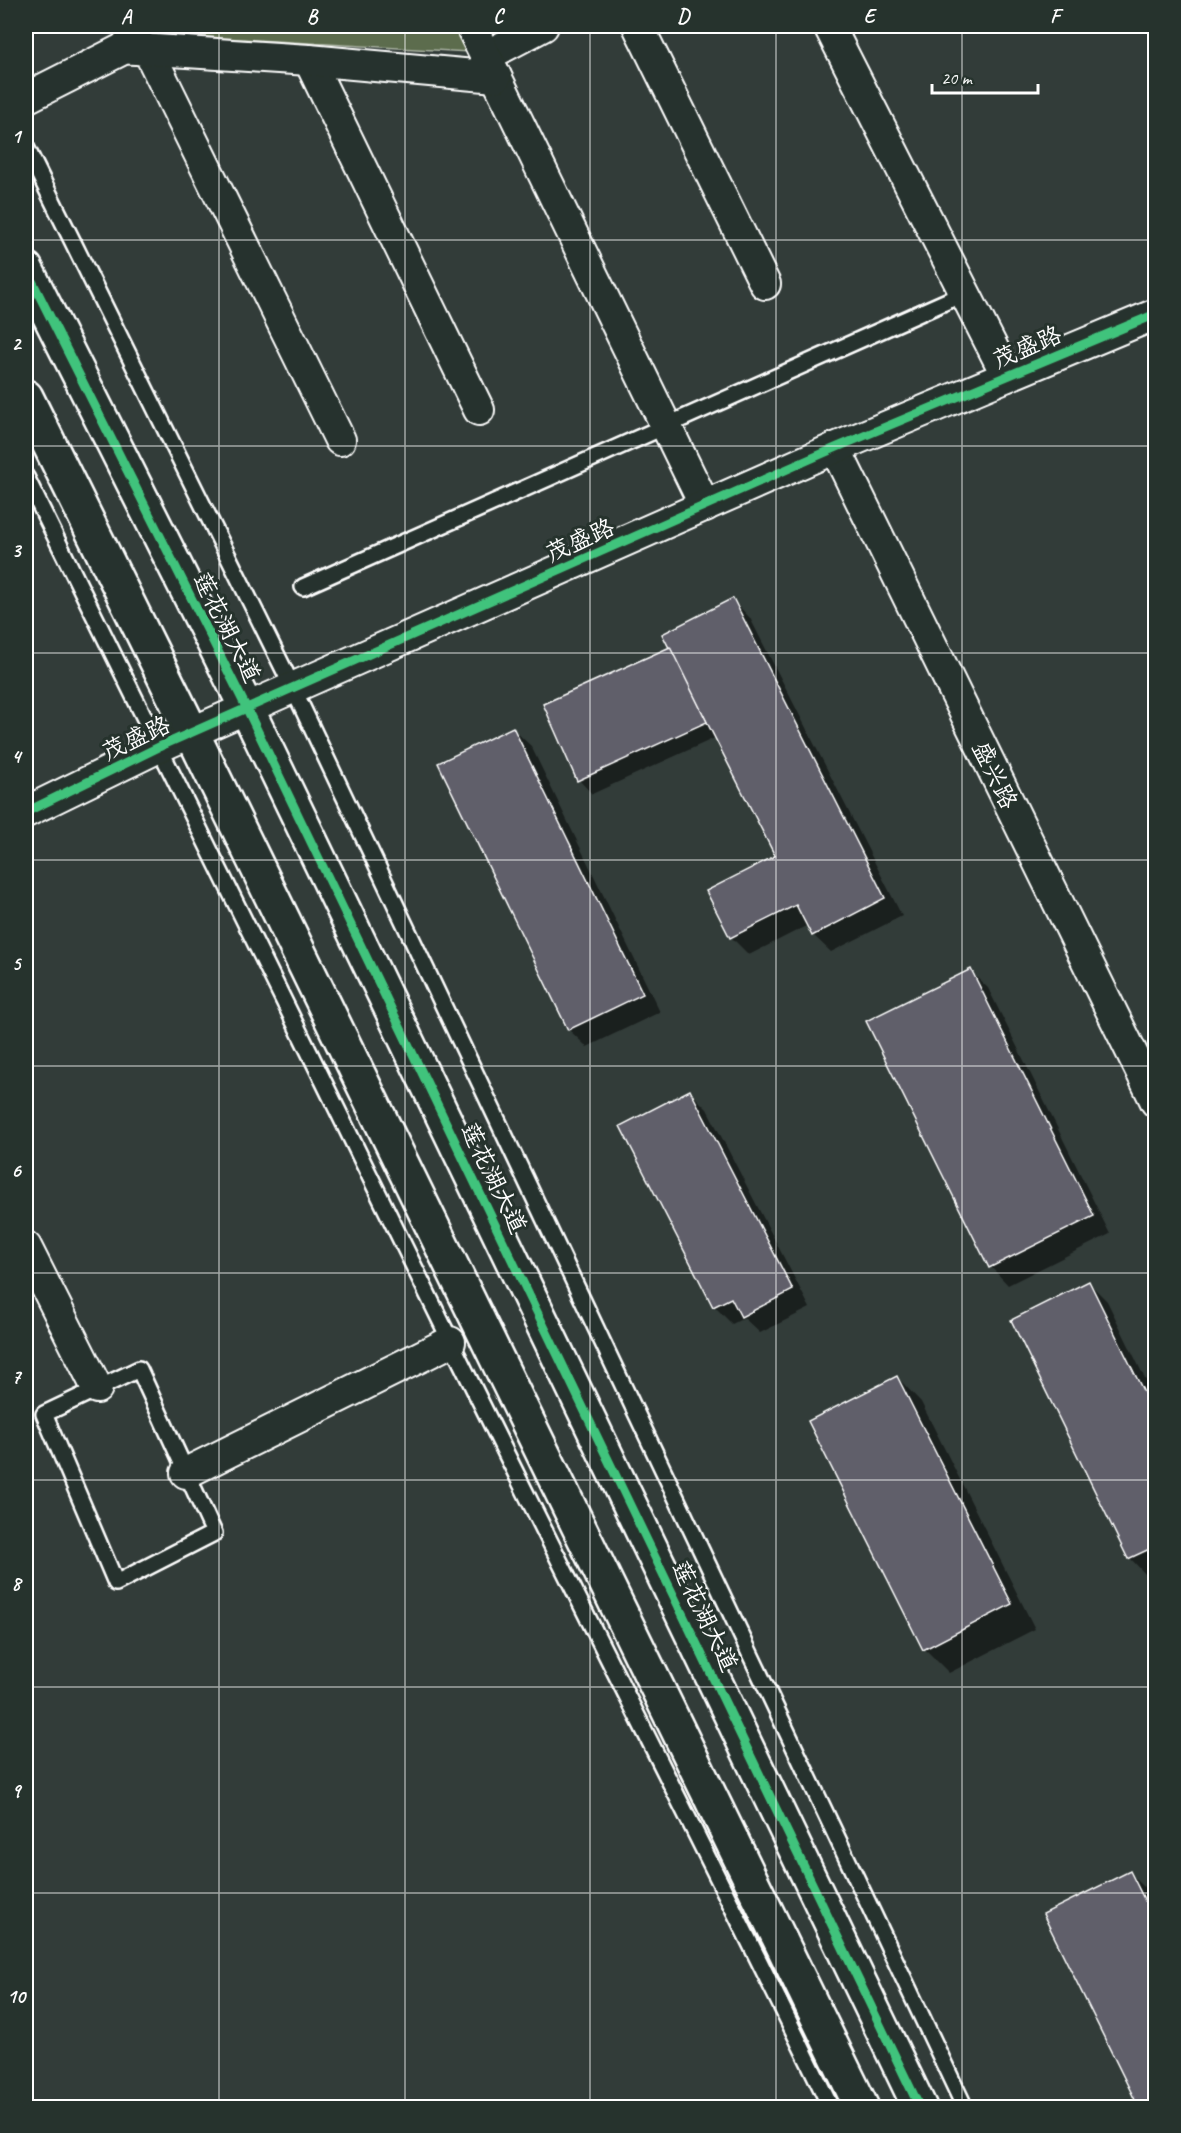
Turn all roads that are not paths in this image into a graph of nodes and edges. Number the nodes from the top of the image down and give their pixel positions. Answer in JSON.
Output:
{"nodes":[{"id":1,"x":471,"y":26,"type":"edge"},
{"id":2,"x":543,"y":26,"type":"edge"},
{"id":3,"x":638,"y":26,"type":"edge"},
{"id":4,"x":829,"y":26,"type":"edge"},
{"id":5,"x":138,"y":36,"type":"edge"},
{"id":6,"x":309,"y":60,"type":"junction"},
{"id":7,"x":491,"y":66,"type":"junction"},
{"id":8,"x":26,"y":98,"type":"edge"},
{"id":9,"x":26,"y":147,"type":"edge"},
{"id":10,"x":26,"y":269,"type":"edge"},
{"id":11,"x":765,"y":284,"type":"dead end"},
{"id":12,"x":965,"y":293,"type":"junction"},
{"id":13,"x":1155,"y":314,"type":"edge"},
{"id":14,"x":1007,"y":376,"type":"junction"},
{"id":15,"x":26,"y":397,"type":"edge"},
{"id":16,"x":479,"y":410,"type":"dead end"},
{"id":17,"x":666,"y":425,"type":"junction"},
{"id":18,"x":340,"y":440,"type":"dead end"},
{"id":19,"x":835,"y":448,"type":"junction"},
{"id":20,"x":26,"y":477,"type":"edge"},
{"id":21,"x":705,"y":506,"type":"junction"},
{"id":22,"x":303,"y":587,"type":"dead end"},
{"id":23,"x":293,"y":688,"type":"junction"},
{"id":24,"x":247,"y":708,"type":"junction"},
{"id":25,"x":192,"y":733,"type":"junction"},
{"id":26,"x":161,"y":746,"type":"junction"},
{"id":27,"x":26,"y":812,"type":"edge"},
{"id":28,"x":1147,"y":1064,"type":"edge"},
{"id":29,"x":1155,"y":1102,"type":"edge"},
{"id":30,"x":26,"y":1247,"type":"edge"},
{"id":31,"x":450,"y":1342,"type":"junction"},
{"id":32,"x":97,"y":1388,"type":"junction"},
{"id":33,"x":186,"y":1473,"type":"junction"},
{"id":34,"x":831,"y":2108,"type":"edge"},
{"id":35,"x":862,"y":2108,"type":"edge"},
{"id":36,"x":920,"y":2108,"type":"edge"},
{"id":37,"x":965,"y":2108,"type":"edge"}],
"edges":[{"from":1,"to":7,"type":"street"},
{"from":2,"to":7,"type":"street"},
{"from":3,"to":11,"type":"street"},
{"from":4,"to":12,"type":"street"},
{"from":5,"to":6,"type":"street"},
{"from":5,"to":8,"type":"street"},
{"from":5,"to":18,"type":"street"},
{"from":6,"to":7,"type":"street"},
{"from":6,"to":16,"type":"street"},
{"from":7,"to":17,"type":"street"},
{"from":9,"to":23,"type":"lane","name":"莲花湖大道"},
{"from":10,"to":24,"type":"street","name":"莲花湖大道"},
{"from":12,"to":14,"type":"street"},
{"from":12,"to":17,"type":"lane"},
{"from":13,"to":14,"type":"street","name":"茂盛路"},
{"from":14,"to":19,"type":"street","name":"茂盛路"},
{"from":15,"to":25,"type":"street"},
{"from":17,"to":21,"type":"street"},
{"from":17,"to":22,"type":"lane"},
{"from":19,"to":21,"type":"street","name":"茂盛路"},
{"from":19,"to":28,"type":"street","name":"盛兴路"},
{"from":20,"to":26,"type":"lane"},
{"from":21,"to":23,"type":"street","name":"茂盛路"},
{"from":23,"to":24,"type":"street","name":"茂盛路"},
{"from":23,"to":37,"type":"lane","name":"莲花湖大道"},
{"from":24,"to":25,"type":"street","name":"茂盛路"},
{"from":24,"to":36,"type":"street","name":"莲花湖大道"},
{"from":25,"to":26,"type":"street","name":"茂盛路"},
{"from":25,"to":35,"type":"street"},
{"from":26,"to":27,"type":"street","name":"茂盛路"},
{"from":26,"to":31,"type":"lane"},
{"from":28,"to":29,"type":"street","name":"盛兴路"},
{"from":30,"to":32,"type":"street"},
{"from":31,"to":33,"type":"street"},
{"from":31,"to":34,"type":"lane"},
{"from":32,"to":33,"type":"lane"},
{"from":32,"to":33,"type":"lane"}]}
